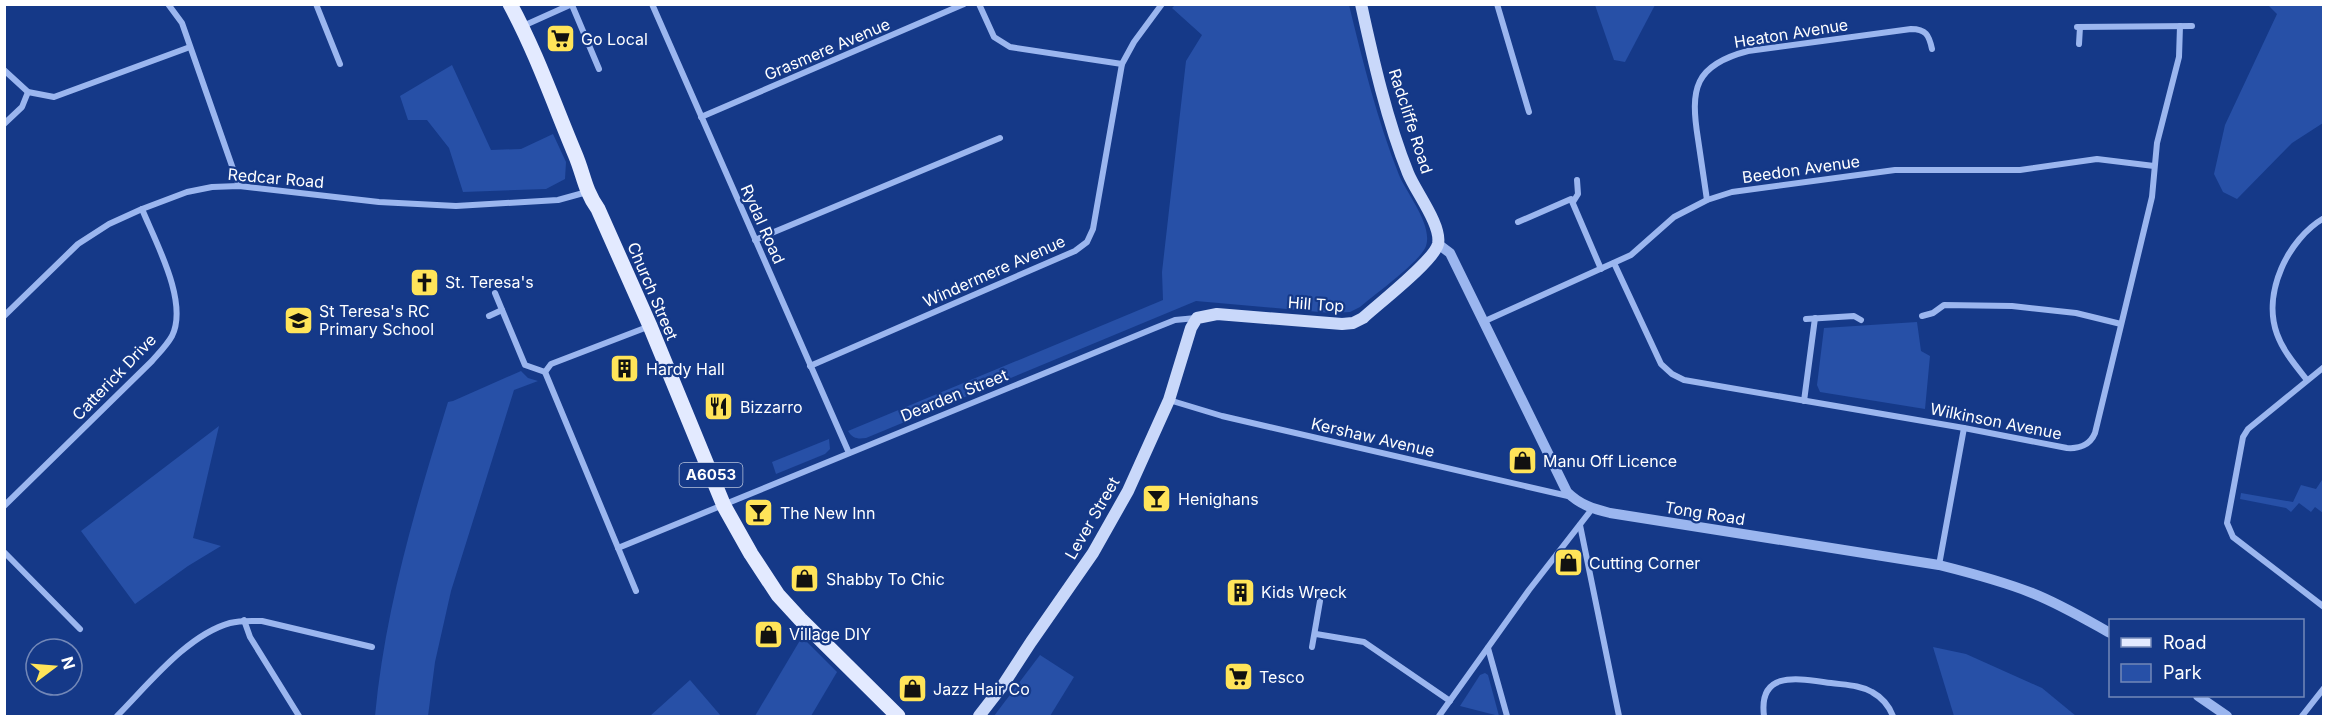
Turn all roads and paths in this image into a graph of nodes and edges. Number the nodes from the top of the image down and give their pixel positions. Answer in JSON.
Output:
{"nodes":[{"id":1,"x":168,"y":4,"type":"edge"},
{"id":2,"x":316,"y":4,"type":"edge"},
{"id":3,"x":510,"y":4,"type":"edge"},
{"id":4,"x":652,"y":4,"type":"edge"},
{"id":5,"x":964,"y":4,"type":"edge"},
{"id":6,"x":979,"y":4,"type":"edge"},
{"id":7,"x":1162,"y":4,"type":"edge"},
{"id":8,"x":1361,"y":4,"type":"edge"},
{"id":9,"x":1497,"y":4,"type":"edge"},
{"id":10,"x":572,"y":5,"type":"edge"},
{"id":11,"x":2180,"y":26,"type":"junction"},
{"id":12,"x":2192,"y":26,"type":"dead end"},
{"id":13,"x":522,"y":27,"type":"junction"},
{"id":14,"x":2079,"y":44,"type":"dead end"},
{"id":15,"x":190,"y":47,"type":"junction"},
{"id":16,"x":1932,"y":49,"type":"dead end"},
{"id":17,"x":340,"y":64,"type":"dead end"},
{"id":18,"x":1122,"y":64,"type":"junction"},
{"id":19,"x":599,"y":69,"type":"dead end"},
{"id":20,"x":4,"y":70,"type":"edge"},
{"id":21,"x":28,"y":93,"type":"junction"},
{"id":22,"x":1529,"y":112,"type":"dead end"},
{"id":23,"x":702,"y":117,"type":"junction"},
{"id":24,"x":4,"y":124,"type":"edge"},
{"id":25,"x":1000,"y":138,"type":"dead end"},
{"id":26,"x":2154,"y":166,"type":"junction"},
{"id":27,"x":1577,"y":180,"type":"dead end"},
{"id":28,"x":239,"y":186,"type":"junction"},
{"id":29,"x":587,"y":192,"type":"junction"},
{"id":30,"x":1707,"y":200,"type":"junction"},
{"id":31,"x":1573,"y":202,"type":"junction"},
{"id":32,"x":142,"y":209,"type":"junction"},
{"id":33,"x":2324,"y":218,"type":"edge"},
{"id":34,"x":1518,"y":222,"type":"dead end"},
{"id":35,"x":755,"y":240,"type":"junction"},
{"id":36,"x":1438,"y":244,"type":"junction"},
{"id":37,"x":1614,"y":263,"type":"junction"},
{"id":38,"x":1601,"y":269,"type":"junction"},
{"id":39,"x":495,"y":293,"type":"dead end"},
{"id":40,"x":502,"y":310,"type":"junction"},
{"id":41,"x":4,"y":316,"type":"edge"},
{"id":42,"x":489,"y":316,"type":"dead end"},
{"id":43,"x":1922,"y":316,"type":"dead end"},
{"id":44,"x":1197,"y":318,"type":"junction"},
{"id":45,"x":1815,"y":318,"type":"junction"},
{"id":46,"x":1806,"y":319,"type":"dead end"},
{"id":47,"x":1861,"y":320,"type":"dead end"},
{"id":48,"x":1485,"y":321,"type":"junction"},
{"id":49,"x":2121,"y":324,"type":"junction"},
{"id":50,"x":650,"y":326,"type":"junction"},
{"id":51,"x":810,"y":366,"type":"junction"},
{"id":52,"x":2324,"y":367,"type":"edge"},
{"id":53,"x":545,"y":372,"type":"junction"},
{"id":54,"x":2307,"y":380,"type":"junction"},
{"id":55,"x":1170,"y":400,"type":"junction"},
{"id":56,"x":1804,"y":401,"type":"junction"},
{"id":57,"x":1964,"y":428,"type":"junction"},
{"id":58,"x":849,"y":453,"type":"junction"},
{"id":59,"x":1572,"y":497,"type":"junction"},
{"id":60,"x":4,"y":506,"type":"edge"},
{"id":61,"x":724,"y":506,"type":"junction"},
{"id":62,"x":1592,"y":509,"type":"junction"},
{"id":63,"x":1580,"y":525,"type":"junction"},
{"id":64,"x":618,"y":548,"type":"junction"},
{"id":65,"x":4,"y":552,"type":"edge"},
{"id":66,"x":1939,"y":565,"type":"junction"},
{"id":67,"x":636,"y":591,"type":"dead end"},
{"id":68,"x":1320,"y":601,"type":"dead end"},
{"id":69,"x":2324,"y":607,"type":"edge"},
{"id":70,"x":244,"y":620,"type":"junction"},
{"id":71,"x":80,"y":629,"type":"dead end"},
{"id":72,"x":2109,"y":632,"type":"edge"},
{"id":73,"x":1316,"y":634,"type":"junction"},
{"id":74,"x":1312,"y":647,"type":"dead end"},
{"id":75,"x":372,"y":648,"type":"dead end"},
{"id":76,"x":1488,"y":648,"type":"junction"},
{"id":77,"x":2324,"y":688,"type":"edge"},
{"id":78,"x":2199,"y":697,"type":"edge"},
{"id":79,"x":1450,"y":701,"type":"junction"},
{"id":80,"x":117,"y":717,"type":"edge"},
{"id":81,"x":299,"y":717,"type":"edge"},
{"id":82,"x":898,"y":717,"type":"edge"},
{"id":83,"x":979,"y":717,"type":"edge"},
{"id":84,"x":1439,"y":717,"type":"edge"},
{"id":85,"x":1507,"y":717,"type":"edge"},
{"id":86,"x":1619,"y":717,"type":"edge"},
{"id":87,"x":1764,"y":717,"type":"edge"},
{"id":88,"x":1893,"y":717,"type":"edge"},
{"id":89,"x":2227,"y":717,"type":"edge"},
{"id":90,"x":2302,"y":717,"type":"edge"}],
"edges":[{"from":1,"to":15,"type":"street"},
{"from":2,"to":17,"type":"street"},
{"from":3,"to":13,"type":"main road","name":"Church Street","number":"A6053"},
{"from":4,"to":23,"type":"street","name":"Rydal Road"},
{"from":5,"to":23,"type":"street","name":"Grasmere Avenue"},
{"from":6,"to":18,"type":"street"},
{"from":7,"to":18,"type":"street","name":"Windermere Avenue"},
{"from":8,"to":36,"type":"main road","name":"Radcliffe Road"},
{"from":9,"to":22,"type":"street"},
{"from":10,"to":13,"type":"street"},
{"from":10,"to":19,"type":"street"},
{"from":11,"to":12,"type":"street"},
{"from":11,"to":14,"type":"street"},
{"from":11,"to":26,"type":"street","name":"Wilkinson Avenue"},
{"from":13,"to":29,"type":"main road","name":"Church Street","number":"A6053"},
{"from":15,"to":21,"type":"street"},
{"from":15,"to":28,"type":"street"},
{"from":16,"to":30,"type":"street","name":"Heaton Avenue"},
{"from":18,"to":51,"type":"street","name":"Windermere Avenue"},
{"from":20,"to":21,"type":"street"},
{"from":21,"to":24,"type":"street"},
{"from":23,"to":35,"type":"street","name":"Rydal Road"},
{"from":25,"to":35,"type":"street"},
{"from":26,"to":30,"type":"street","name":"Beedon Avenue"},
{"from":26,"to":49,"type":"street","name":"Wilkinson Avenue"},
{"from":27,"to":31,"type":"street"},
{"from":28,"to":29,"type":"street","name":"Redcar Road"},
{"from":28,"to":32,"type":"street","name":"Redcar Road"},
{"from":29,"to":50,"type":"main road","name":"Church Street","number":"A6053"},
{"from":30,"to":37,"type":"street","name":"Beedon Avenue"},
{"from":31,"to":34,"type":"street"},
{"from":31,"to":38,"type":"street"},
{"from":32,"to":41,"type":"street","name":"Redcar Road"},
{"from":32,"to":60,"type":"street","name":"Catterick Drive"},
{"from":33,"to":54,"type":"street"},
{"from":35,"to":51,"type":"street","name":"Rydal Road"},
{"from":36,"to":44,"type":"main road","name":"Hill Top"},
{"from":36,"to":48,"type":"street","name":"Tong Road"},
{"from":37,"to":38,"type":"street","name":"Beedon Avenue"},
{"from":37,"to":56,"type":"street","name":"Wilkinson Avenue"},
{"from":38,"to":48,"type":"street","name":"Beedon Avenue"},
{"from":39,"to":40,"type":"street"},
{"from":40,"to":42,"type":"street"},
{"from":40,"to":53,"type":"street"},
{"from":43,"to":49,"type":"street"},
{"from":44,"to":55,"type":"main road","name":"Lever Street"},
{"from":44,"to":58,"type":"street","name":"Dearden Street"},
{"from":45,"to":46,"type":"street"},
{"from":45,"to":47,"type":"street"},
{"from":45,"to":56,"type":"street"},
{"from":48,"to":59,"type":"street","name":"Tong Road"},
{"from":49,"to":57,"type":"street","name":"Wilkinson Avenue"},
{"from":50,"to":53,"type":"street"},
{"from":50,"to":61,"type":"main road","name":"Church Street","number":"A6053"},
{"from":51,"to":58,"type":"street","name":"Rydal Road"},
{"from":52,"to":54,"type":"street"},
{"from":53,"to":64,"type":"street"},
{"from":54,"to":69,"type":"street"},
{"from":55,"to":59,"type":"street","name":"Kershaw Avenue"},
{"from":55,"to":83,"type":"main road","name":"Lever Street"},
{"from":56,"to":57,"type":"street","name":"Wilkinson Avenue"},
{"from":57,"to":66,"type":"street"},
{"from":58,"to":61,"type":"street","name":"Dearden Street"},
{"from":59,"to":62,"type":"street","name":"Tong Road"},
{"from":61,"to":64,"type":"street","name":"Dearden Street"},
{"from":61,"to":82,"type":"main road","name":"Church Street","number":"A6053"},
{"from":62,"to":63,"type":"street"},
{"from":62,"to":66,"type":"street","name":"Tong Road"},
{"from":63,"to":76,"type":"street"},
{"from":63,"to":86,"type":"street"},
{"from":64,"to":67,"type":"street"},
{"from":65,"to":71,"type":"street"},
{"from":66,"to":72,"type":"street","name":"Tong Road"},
{"from":68,"to":73,"type":"street"},
{"from":70,"to":75,"type":"street"},
{"from":70,"to":80,"type":"street"},
{"from":70,"to":81,"type":"street"},
{"from":73,"to":74,"type":"street"},
{"from":73,"to":79,"type":"street"},
{"from":76,"to":79,"type":"street"},
{"from":76,"to":85,"type":"street"},
{"from":77,"to":90,"type":"street"},
{"from":78,"to":89,"type":"street"},
{"from":79,"to":84,"type":"street"},
{"from":87,"to":88,"type":"street"}]}
